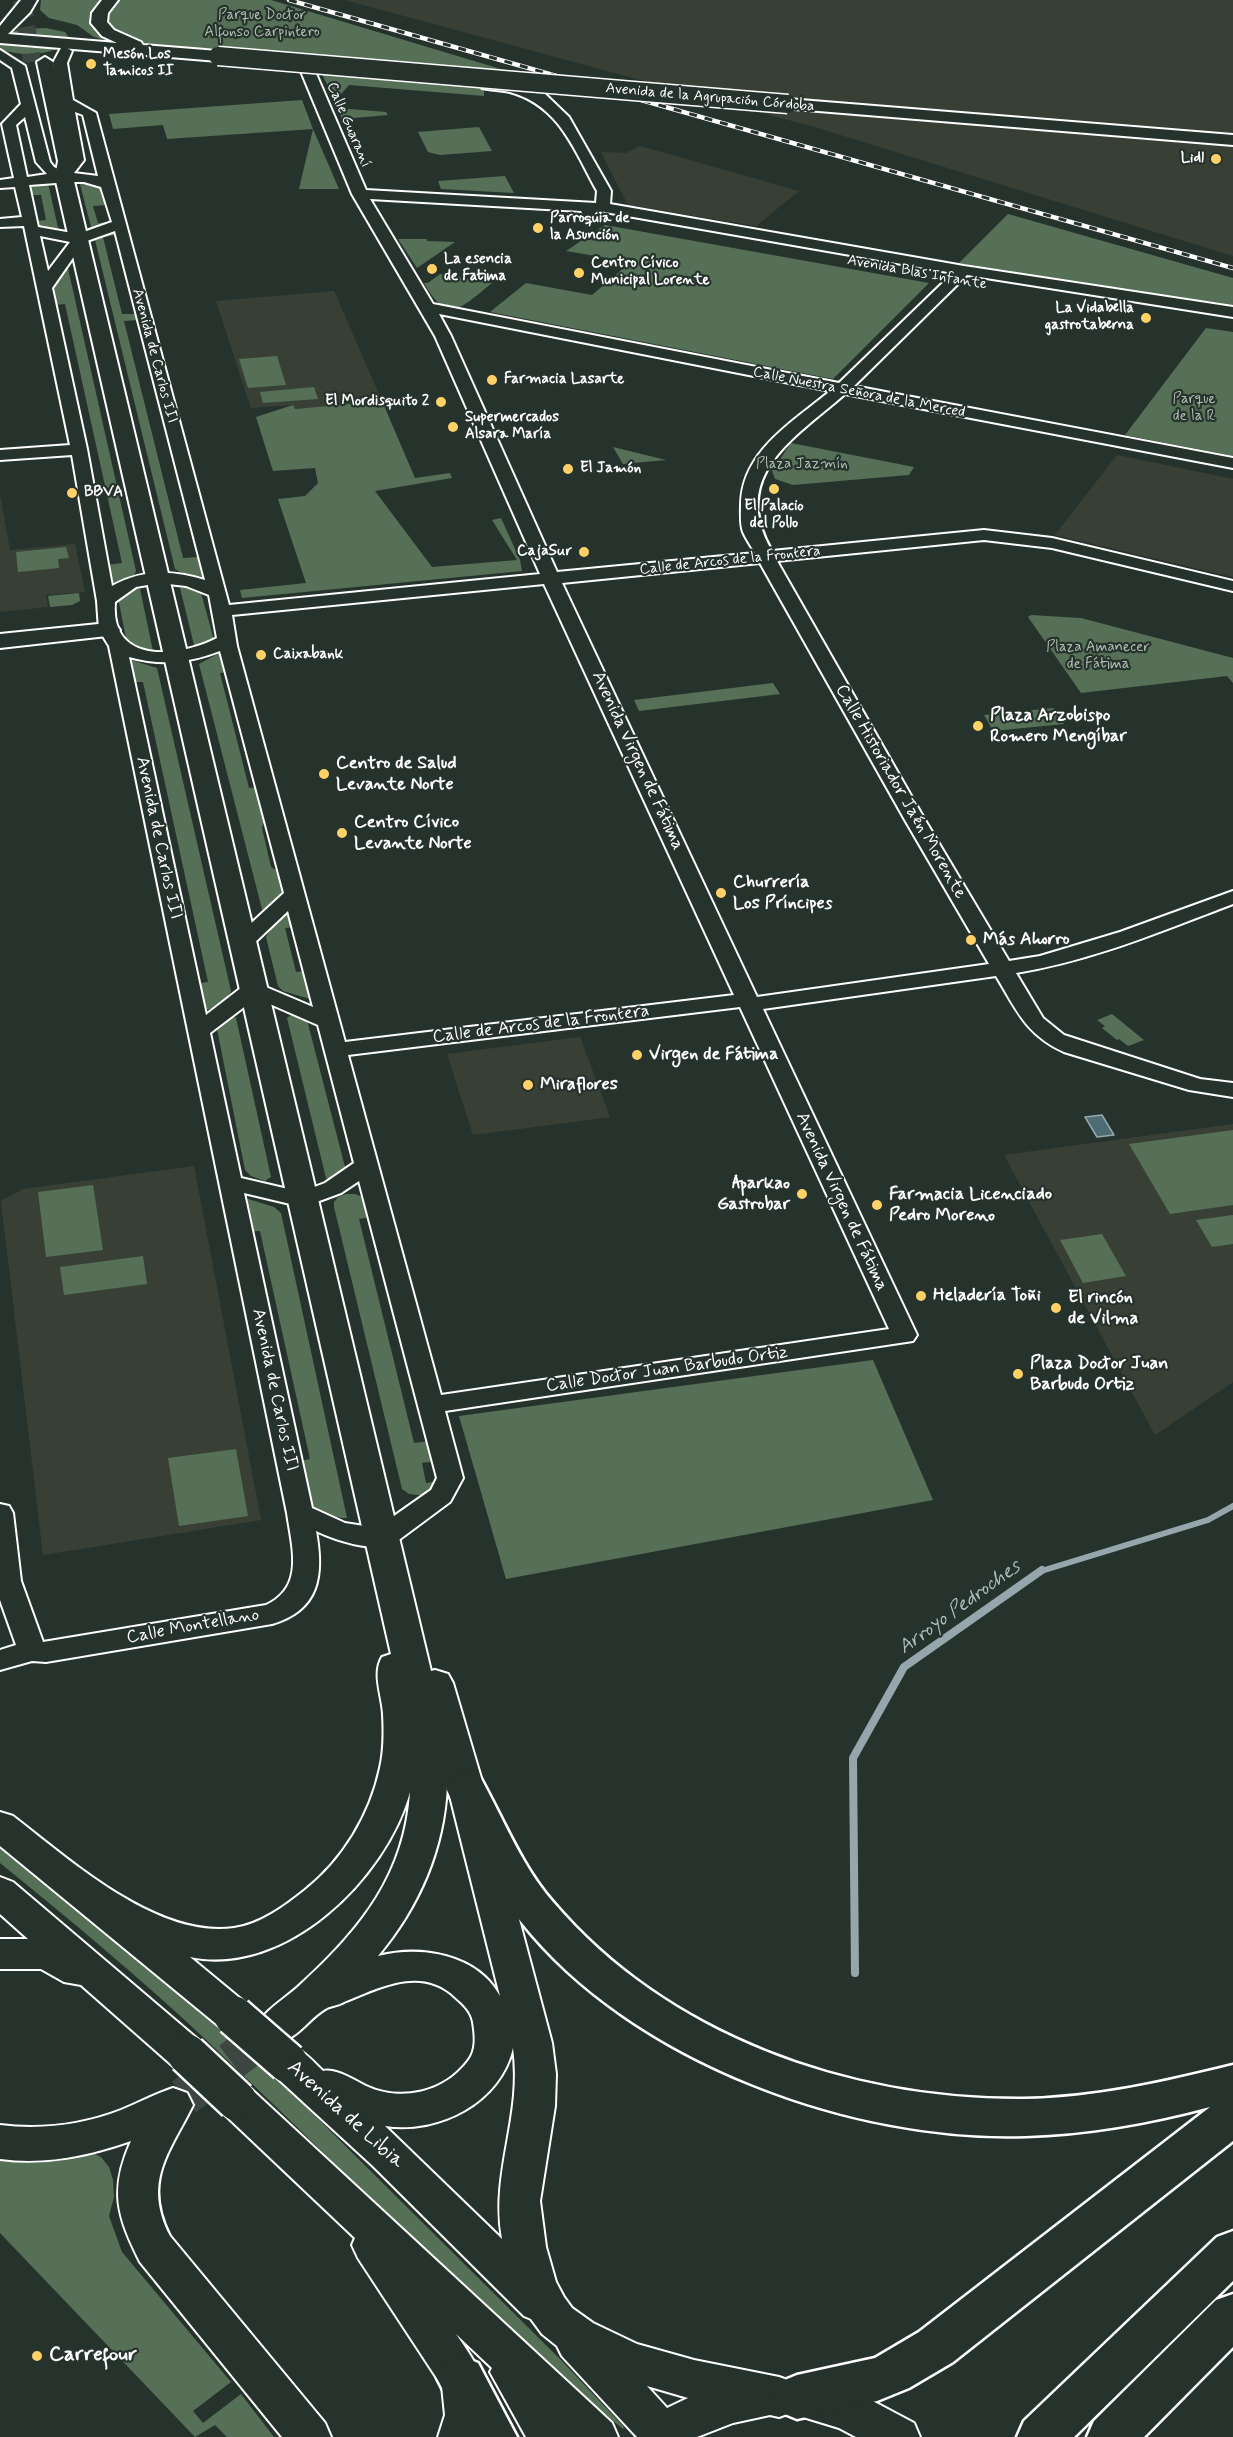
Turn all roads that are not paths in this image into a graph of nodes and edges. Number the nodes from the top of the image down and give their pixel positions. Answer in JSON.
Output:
{"nodes":[{"id":1,"x":110,"y":0,"type":"edge"},
{"id":2,"x":31,"y":13,"type":"edge"},
{"id":3,"x":57,"y":27,"type":"dead end"},
{"id":4,"x":2,"y":33,"type":"edge"},
{"id":5,"x":72,"y":48,"type":"junction"},
{"id":6,"x":152,"y":50,"type":"junction"},
{"id":7,"x":183,"y":53,"type":"junction"},
{"id":8,"x":0,"y":54,"type":"edge"},
{"id":9,"x":38,"y":62,"type":"tunnel mouth"},
{"id":10,"x":307,"y":69,"type":"junction"},
{"id":11,"x":66,"y":102,"type":"junction"},
{"id":12,"x":28,"y":103,"type":"junction"},
{"id":13,"x":550,"y":105,"type":"junction"},
{"id":14,"x":1233,"y":140,"type":"edge"},
{"id":15,"x":65,"y":178,"type":"junction"},
{"id":16,"x":23,"y":183,"type":"junction"},
{"id":17,"x":0,"y":184,"type":"edge"},
{"id":18,"x":107,"y":185,"type":"junction"},
{"id":19,"x":359,"y":194,"type":"junction"},
{"id":20,"x":600,"y":211,"type":"junction"},
{"id":21,"x":0,"y":223,"type":"edge"},
{"id":22,"x":120,"y":224,"type":"junction"},
{"id":23,"x":31,"y":225,"type":"junction"},
{"id":24,"x":79,"y":239,"type":"junction"},
{"id":25,"x":959,"y":275,"type":"junction"},
{"id":26,"x":44,"y":288,"type":"junction"},
{"id":27,"x":428,"y":307,"type":"junction"},
{"id":28,"x":1233,"y":312,"type":"edge"},
{"id":29,"x":486,"y":320,"type":"junction"},
{"id":30,"x":1233,"y":324,"type":"edge"},
{"id":31,"x":442,"y":336,"type":"junction"},
{"id":32,"x":841,"y":389,"type":"junction"},
{"id":33,"x":79,"y":449,"type":"junction"},
{"id":34,"x":0,"y":455,"type":"edge"},
{"id":35,"x":1233,"y":463,"type":"edge"},
{"id":36,"x":765,"y":558,"type":"junction"},
{"id":37,"x":158,"y":578,"type":"junction"},
{"id":38,"x":551,"y":579,"type":"junction"},
{"id":39,"x":1233,"y":586,"type":"edge"},
{"id":40,"x":217,"y":592,"type":"junction"},
{"id":41,"x":222,"y":611,"type":"junction"},
{"id":42,"x":109,"y":622,"type":"junction"},
{"id":43,"x":0,"y":630,"type":"edge"},
{"id":44,"x":0,"y":641,"type":"edge"},
{"id":45,"x":226,"y":641,"type":"junction"},
{"id":46,"x":176,"y":658,"type":"junction"},
{"id":47,"x":294,"y":895,"type":"junction"},
{"id":48,"x":1233,"y":897,"type":"edge"},
{"id":49,"x":243,"y":941,"type":"junction"},
{"id":50,"x":1002,"y":969,"type":"junction"},
{"id":51,"x":254,"y":989,"type":"junction"},
{"id":52,"x":748,"y":1002,"type":"junction"},
{"id":53,"x":328,"y":1021,"type":"junction"},
{"id":54,"x":199,"y":1031,"type":"junction"},
{"id":55,"x":336,"y":1050,"type":"junction"},
{"id":56,"x":1233,"y":1090,"type":"edge"},
{"id":57,"x":366,"y":1166,"type":"junction"},
{"id":58,"x":230,"y":1182,"type":"junction"},
{"id":59,"x":303,"y":1200,"type":"junction"},
{"id":60,"x":904,"y":1335,"type":"joint"},
{"id":61,"x":430,"y":1405,"type":"junction"},
{"id":62,"x":0,"y":1513,"type":"edge"},
{"id":63,"x":300,"y":1514,"type":"junction"},
{"id":64,"x":382,"y":1538,"type":"junction"},
{"id":65,"x":3,"y":1569,"type":"edge"},
{"id":66,"x":392,"y":1581,"type":"junction"},
{"id":67,"x":408,"y":1646,"type":"junction"},
{"id":68,"x":32,"y":1651,"type":"junction"},
{"id":69,"x":0,"y":1660,"type":"edge"},
{"id":70,"x":466,"y":1788,"type":"junction"},
{"id":71,"x":5,"y":1827,"type":"edge"},
{"id":72,"x":0,"y":1892,"type":"edge"},
{"id":73,"x":88,"y":1895,"type":"junction"},
{"id":74,"x":0,"y":1954,"type":"edge"},
{"id":75,"x":115,"y":1991,"type":"junction"},
{"id":76,"x":306,"y":2003,"type":"junction"},
{"id":77,"x":289,"y":2055,"type":"junction"},
{"id":78,"x":1233,"y":2083,"type":"edge"},
{"id":79,"x":1233,"y":2115,"type":"edge"},
{"id":80,"x":0,"y":2142,"type":"edge"},
{"id":81,"x":344,"y":2203,"type":"junction"},
{"id":82,"x":1233,"y":2251,"type":"edge"},
{"id":83,"x":1233,"y":2315,"type":"edge"},
{"id":84,"x":556,"y":2320,"type":"junction"},
{"id":85,"x":487,"y":2334,"type":"junction"},
{"id":86,"x":461,"y":2378,"type":"junction"},
{"id":87,"x":788,"y":2397,"type":"junction"},
{"id":88,"x":307,"y":2435,"type":"edge"},
{"id":89,"x":663,"y":2436,"type":"edge"},
{"id":90,"x":460,"y":2437,"type":"edge"},
{"id":91,"x":493,"y":2437,"type":"edge"},
{"id":92,"x":548,"y":2437,"type":"edge"},
{"id":93,"x":596,"y":2437,"type":"edge"},
{"id":94,"x":898,"y":2437,"type":"edge"},
{"id":95,"x":1041,"y":2437,"type":"edge"},
{"id":96,"x":1111,"y":2437,"type":"edge"}],
"edges":[{"from":1,"to":6,"type":"main road"},
{"from":2,"to":4,"type":"main road"},
{"from":3,"to":5,"type":"main road"},
{"from":4,"to":5,"type":"main road","name":"Avenida de la Agrupación Córdoba"},
{"from":5,"to":6,"type":"main road","name":"Avenida de la Agrupación Córdoba"},
{"from":5,"to":8,"type":"main road"},
{"from":5,"to":11,"type":"street"},
{"from":6,"to":7,"type":"main road","name":"Avenida de la Agrupación Córdoba"},
{"from":7,"to":10,"type":"street","name":"Avenida de la Agrupación Córdoba"},
{"from":7,"to":13,"type":"street","name":"Avenida de la Agrupación Córdoba"},
{"from":7,"to":14,"type":"main road","name":"Avenida de la Agrupación Córdoba","bridge":true},
{"from":8,"to":12,"type":"street"},
{"from":9,"to":15,"type":"main road"},
{"from":10,"to":13,"type":"street","name":"Avenida de la Agrupación Córdoba"},
{"from":10,"to":19,"type":"street","name":"Calle Guaraní"},
{"from":11,"to":15,"type":"street"},
{"from":11,"to":18,"type":"street","name":"Avenida de Carlos III"},
{"from":12,"to":15,"type":"street"},
{"from":12,"to":16,"type":"street","name":"Avenida de Carlos III"},
{"from":13,"to":20,"type":"street"},
{"from":15,"to":16,"type":"street"},
{"from":15,"to":18,"type":"street"},
{"from":15,"to":24,"type":"main road"},
{"from":16,"to":17,"type":"street"},
{"from":16,"to":23,"type":"street","name":"Avenida de Carlos III"},
{"from":18,"to":22,"type":"street","name":"Avenida de Carlos III"},
{"from":19,"to":20,"type":"street","name":"Avenida Blas Infante"},
{"from":19,"to":27,"type":"street","name":"Avenida Virgen de Fátima"},
{"from":20,"to":25,"type":"street","name":"Avenida Blas Infante"},
{"from":21,"to":23,"type":"street"},
{"from":22,"to":24,"type":"street"},
{"from":22,"to":40,"type":"street","name":"Avenida de Carlos III"},
{"from":23,"to":24,"type":"street"},
{"from":23,"to":26,"type":"street","name":"Avenida de Carlos III"},
{"from":24,"to":26,"type":"street"},
{"from":24,"to":37,"type":"main road"},
{"from":25,"to":28,"type":"street","name":"Avenida Blas Infante"},
{"from":25,"to":30,"type":"street","name":"Avenida Blas Infante"},
{"from":25,"to":32,"type":"street","name":"Calle Historiador Jaén Morente"},
{"from":26,"to":33,"type":"street","name":"Avenida de Carlos III"},
{"from":27,"to":29,"type":"street","name":"Calle Nuestra Señora de la Merced"},
{"from":27,"to":31,"type":"street","name":"Avenida Virgen de Fátima"},
{"from":29,"to":31,"type":"street","name":"Calle Nuestra Señora de la Merced"},
{"from":29,"to":32,"type":"street","name":"Calle Nuestra Señora de la Merced"},
{"from":31,"to":38,"type":"street","name":"Avenida Virgen de Fátima"},
{"from":32,"to":35,"type":"street","name":"Calle Nuestra Señora de la Merced"},
{"from":32,"to":36,"type":"street","name":"Calle Historiador Jaén Morente"},
{"from":33,"to":34,"type":"street"},
{"from":33,"to":42,"type":"street","name":"Avenida de Carlos III"},
{"from":36,"to":38,"type":"street","name":"Calle de Arcos de la Frontera"},
{"from":36,"to":39,"type":"street","name":"Calle de Arcos de la Frontera"},
{"from":36,"to":50,"type":"street","name":"Calle Historiador Jaén Morente"},
{"from":37,"to":40,"type":"street"},
{"from":37,"to":42,"type":"street"},
{"from":37,"to":46,"type":"main road"},
{"from":38,"to":41,"type":"street","name":"Calle de Arcos de la Frontera"},
{"from":38,"to":52,"type":"street","name":"Avenida Virgen de Fátima"},
{"from":40,"to":41,"type":"street","name":"Avenida de Carlos III"},
{"from":41,"to":45,"type":"street","name":"Avenida de Carlos III"},
{"from":42,"to":43,"type":"main road"},
{"from":42,"to":44,"type":"main road"},
{"from":42,"to":46,"type":"street"},
{"from":42,"to":54,"type":"street","name":"Avenida de Carlos III"},
{"from":45,"to":46,"type":"street"},
{"from":45,"to":47,"type":"street","name":"Avenida de Carlos III"},
{"from":46,"to":49,"type":"main road"},
{"from":47,"to":49,"type":"street"},
{"from":47,"to":53,"type":"street","name":"Avenida de Carlos III"},
{"from":48,"to":50,"type":"street","name":"Calle de Arcos de la Frontera"},
{"from":49,"to":51,"type":"main road"},
{"from":50,"to":52,"type":"street","name":"Calle de Arcos de la Frontera"},
{"from":50,"to":56,"type":"street","name":"Calle Historiador Jaén Morente"},
{"from":51,"to":53,"type":"street"},
{"from":51,"to":54,"type":"street"},
{"from":51,"to":59,"type":"main road"},
{"from":52,"to":55,"type":"street","name":"Calle de Arcos de la Frontera"},
{"from":52,"to":60,"type":"street","name":"Avenida Virgen de Fátima"},
{"from":53,"to":55,"type":"street","name":"Avenida de Carlos III"},
{"from":54,"to":58,"type":"street","name":"Avenida de Carlos III"},
{"from":55,"to":57,"type":"street","name":"Avenida de Carlos III"},
{"from":57,"to":59,"type":"street"},
{"from":57,"to":61,"type":"street","name":"Avenida de Carlos III"},
{"from":58,"to":59,"type":"street"},
{"from":58,"to":63,"type":"street","name":"Avenida de Carlos III"},
{"from":59,"to":64,"type":"main road"},
{"from":60,"to":61,"type":"street","name":"Calle Doctor Juan Barbudo Ortiz"},
{"from":61,"to":64,"type":"street","name":"Avenida de Carlos III"},
{"from":62,"to":65,"type":"street"},
{"from":63,"to":64,"type":"street"},
{"from":63,"to":68,"type":"street","name":"Calle Montellano"},
{"from":64,"to":66,"type":"main road"},
{"from":65,"to":68,"type":"street"},
{"from":66,"to":67,"type":"main road"},
{"from":66,"to":70,"type":"main road"},
{"from":67,"to":73,"type":"main road"},
{"from":67,"to":76,"type":"main road"},
{"from":68,"to":69,"type":"street","name":"Calle Montellano"},
{"from":70,"to":78,"type":"highway"},
{"from":70,"to":84,"type":"main road"},
{"from":71,"to":73,"type":"main road","name":"Avenida de Libia"},
{"from":72,"to":75,"type":"main road"},
{"from":73,"to":77,"type":"main road","name":"Avenida de Libia","bridge":true},
{"from":74,"to":75,"type":"main road"},
{"from":75,"to":81,"type":"main road","bridge":true},
{"from":76,"to":77,"type":"main road"},
{"from":76,"to":77,"type":"main road"},
{"from":77,"to":84,"type":"main road","name":"Avenida de Libia"},
{"from":79,"to":87,"type":"highway"},
{"from":80,"to":88,"type":"main road"},
{"from":81,"to":85,"type":"main road"},
{"from":81,"to":86,"type":"main road"},
{"from":82,"to":95,"type":"highway"},
{"from":83,"to":96,"type":"highway"},
{"from":84,"to":87,"type":"main road"},
{"from":84,"to":89,"type":"main road","name":"Avenida de Libia"},
{"from":85,"to":92,"type":"main road"},
{"from":85,"to":93,"type":"main road"},
{"from":86,"to":90,"type":"main road"},
{"from":86,"to":91,"type":"highway"},
{"from":87,"to":89,"type":"main road"},
{"from":87,"to":94,"type":"main road"}]}
